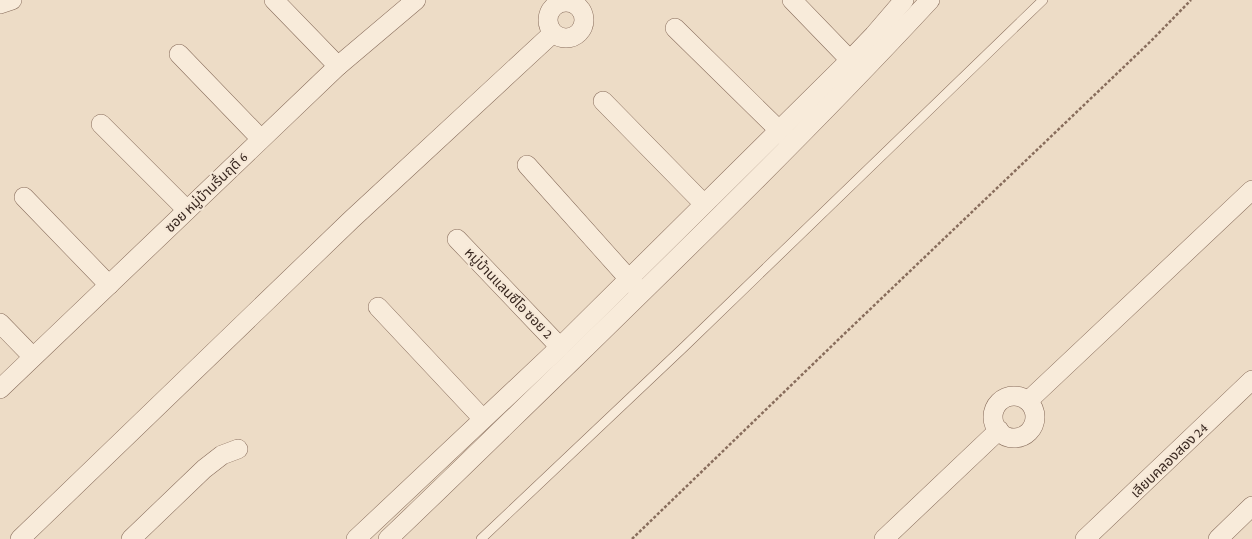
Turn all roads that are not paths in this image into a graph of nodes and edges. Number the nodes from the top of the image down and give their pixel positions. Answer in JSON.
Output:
{"nodes":[{"id":1,"x":12,"y":0,"type":"edge"},
{"id":2,"x":274,"y":0,"type":"edge"},
{"id":3,"x":416,"y":0,"type":"edge"},
{"id":4,"x":792,"y":0,"type":"edge"},
{"id":5,"x":904,"y":0,"type":"edge"},
{"id":6,"x":930,"y":0,"type":"edge"},
{"id":7,"x":1043,"y":0,"type":"edge"},
{"id":8,"x":0,"y":4,"type":"edge"},
{"id":9,"x":585,"y":4,"type":"edge"},
{"id":10,"x":675,"y":28,"type":"dead end"},
{"id":11,"x":179,"y":54,"type":"dead end"},
{"id":12,"x":850,"y":60,"type":"junction"},
{"id":13,"x":338,"y":66,"type":"junction"},
{"id":14,"x":604,"y":101,"type":"dead end"},
{"id":15,"x":101,"y":124,"type":"dead end"},
{"id":16,"x":779,"y":130,"type":"junction"},
{"id":17,"x":261,"y":139,"type":"junction"},
{"id":18,"x":793,"y":144,"type":"junction"},
{"id":19,"x":527,"y":165,"type":"dead end"},
{"id":20,"x":1252,"y":190,"type":"edge"},
{"id":21,"x":24,"y":197,"type":"dead end"},
{"id":22,"x":704,"y":204,"type":"junction"},
{"id":23,"x":187,"y":210,"type":"junction"},
{"id":24,"x":457,"y":239,"type":"dead end"},
{"id":25,"x":630,"y":279,"type":"junction"},
{"id":26,"x":109,"y":285,"type":"junction"},
{"id":27,"x":642,"y":294,"type":"junction"},
{"id":28,"x":378,"y":307,"type":"dead end"},
{"id":29,"x":0,"y":323,"type":"edge"},
{"id":30,"x":560,"y":347,"type":"junction"},
{"id":31,"x":33,"y":357,"type":"junction"},
{"id":32,"x":1252,"y":380,"type":"edge"},
{"id":33,"x":0,"y":389,"type":"edge"},
{"id":34,"x":1028,"y":401,"type":"junction"},
{"id":35,"x":483,"y":419,"type":"junction"},
{"id":36,"x":999,"y":430,"type":"junction"},
{"id":37,"x":238,"y":449,"type":"dead end"},
{"id":38,"x":1252,"y":506,"type":"edge"},
{"id":39,"x":384,"y":512,"type":"junction"},
{"id":40,"x":394,"y":533,"type":"edge"},
{"id":41,"x":20,"y":539,"type":"edge"},
{"id":42,"x":131,"y":539,"type":"edge"},
{"id":43,"x":356,"y":539,"type":"edge"},
{"id":44,"x":481,"y":539,"type":"edge"},
{"id":45,"x":884,"y":539,"type":"edge"},
{"id":46,"x":1085,"y":539,"type":"edge"},
{"id":47,"x":1218,"y":539,"type":"edge"}],
"edges":[{"from":1,"to":8,"type":"street"},
{"from":2,"to":13,"type":"street"},
{"from":3,"to":13,"type":"street","name":"ซอย หมู่บ้านรื่นฤดี 6"},
{"from":4,"to":12,"type":"street"},
{"from":5,"to":12,"type":"street"},
{"from":6,"to":18,"type":"street"},
{"from":7,"to":44,"type":"lane"},
{"from":9,"to":41,"type":"street"},
{"from":10,"to":16,"type":"street"},
{"from":11,"to":17,"type":"street"},
{"from":12,"to":16,"type":"street"},
{"from":13,"to":17,"type":"street","name":"ซอย หมู่บ้านรื่นฤดี 6"},
{"from":14,"to":22,"type":"street"},
{"from":15,"to":23,"type":"street"},
{"from":16,"to":18,"type":"street"},
{"from":16,"to":22,"type":"street"},
{"from":17,"to":23,"type":"street","name":"ซอย หมู่บ้านรื่นฤดี 6"},
{"from":18,"to":27,"type":"street"},
{"from":19,"to":25,"type":"street"},
{"from":20,"to":34,"type":"street"},
{"from":21,"to":26,"type":"street"},
{"from":22,"to":25,"type":"street"},
{"from":23,"to":26,"type":"street","name":"ซอย หมู่บ้านรื่นฤดี 6"},
{"from":24,"to":30,"type":"street","name":"หมู่บ้านแลนซีโอ ซอย 2"},
{"from":25,"to":27,"type":"street"},
{"from":25,"to":30,"type":"street"},
{"from":26,"to":31,"type":"street","name":"ซอย หมู่บ้านรื่นฤดี 6"},
{"from":27,"to":40,"type":"street"},
{"from":28,"to":35,"type":"street"},
{"from":29,"to":31,"type":"street"},
{"from":30,"to":35,"type":"street"},
{"from":31,"to":33,"type":"street","name":"ซอย หมู่บ้านรื่นฤดี 6"},
{"from":32,"to":46,"type":"street","name":"เลียบคลองสอง 24"},
{"from":34,"to":36,"type":"street"},
{"from":34,"to":36,"type":"street"},
{"from":35,"to":39,"type":"street"},
{"from":36,"to":45,"type":"street"},
{"from":37,"to":42,"type":"street"},
{"from":38,"to":47,"type":"street"},
{"from":39,"to":40,"type":"street"},
{"from":39,"to":43,"type":"street"}]}
